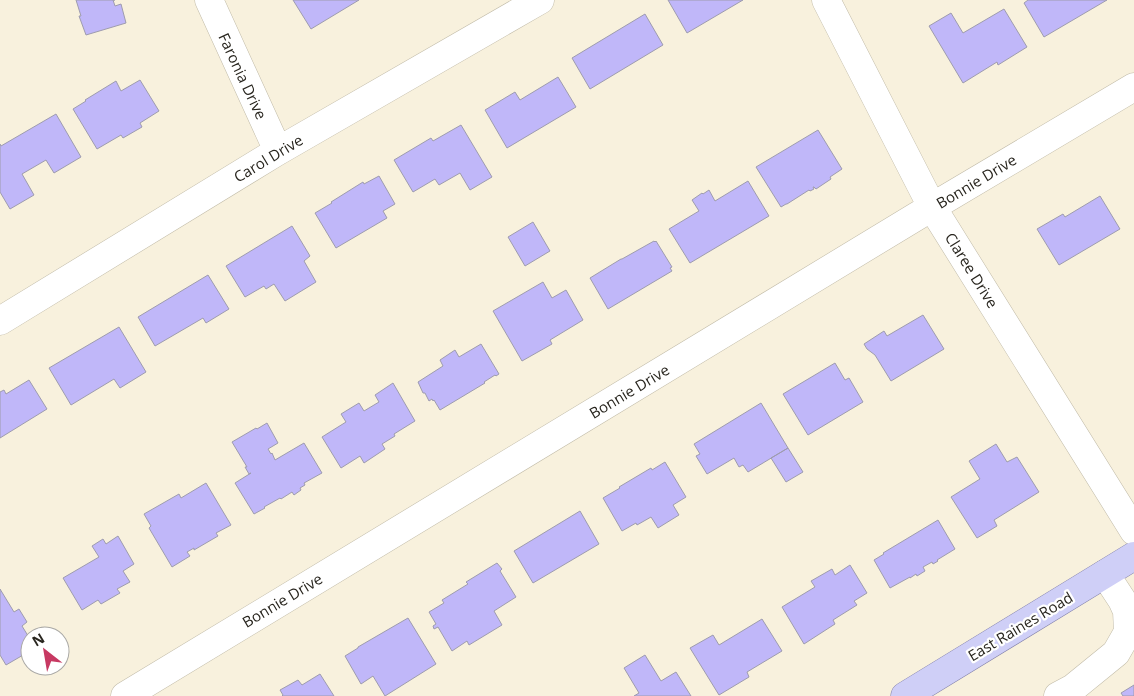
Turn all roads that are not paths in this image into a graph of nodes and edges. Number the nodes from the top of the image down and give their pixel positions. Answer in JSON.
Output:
{"nodes":[{"id":1,"x":209,"y":0,"type":"edge"},
{"id":2,"x":540,"y":0,"type":"edge"},
{"id":3,"x":826,"y":0,"type":"edge"},
{"id":4,"x":1134,"y":87,"type":"edge"},
{"id":5,"x":278,"y":151,"type":"junction"},
{"id":6,"x":932,"y":207,"type":"junction"},
{"id":7,"x":0,"y":321,"type":"edge"},
{"id":8,"x":1134,"y":531,"type":"edge"},
{"id":9,"x":1134,"y":556,"type":"edge"},
{"id":10,"x":1105,"y":574,"type":"junction"},
{"id":11,"x":125,"y":696,"type":"edge"},
{"id":12,"x":905,"y":696,"type":"edge"},
{"id":13,"x":1058,"y":696,"type":"edge"}],
"edges":[{"from":1,"to":5,"type":"street","name":"Faronia Drive"},
{"from":2,"to":5,"type":"street","name":"Carol Drive"},
{"from":3,"to":6,"type":"street","name":"Claree Drive"},
{"from":4,"to":6,"type":"street","name":"Bonnie Drive"},
{"from":5,"to":7,"type":"street","name":"Carol Drive"},
{"from":6,"to":8,"type":"street","name":"Claree Drive"},
{"from":6,"to":11,"type":"street","name":"Bonnie Drive"},
{"from":9,"to":10,"type":"main road","name":"East Raines Road"},
{"from":10,"to":12,"type":"main road","name":"East Raines Road"},
{"from":10,"to":13,"type":"street"}]}
